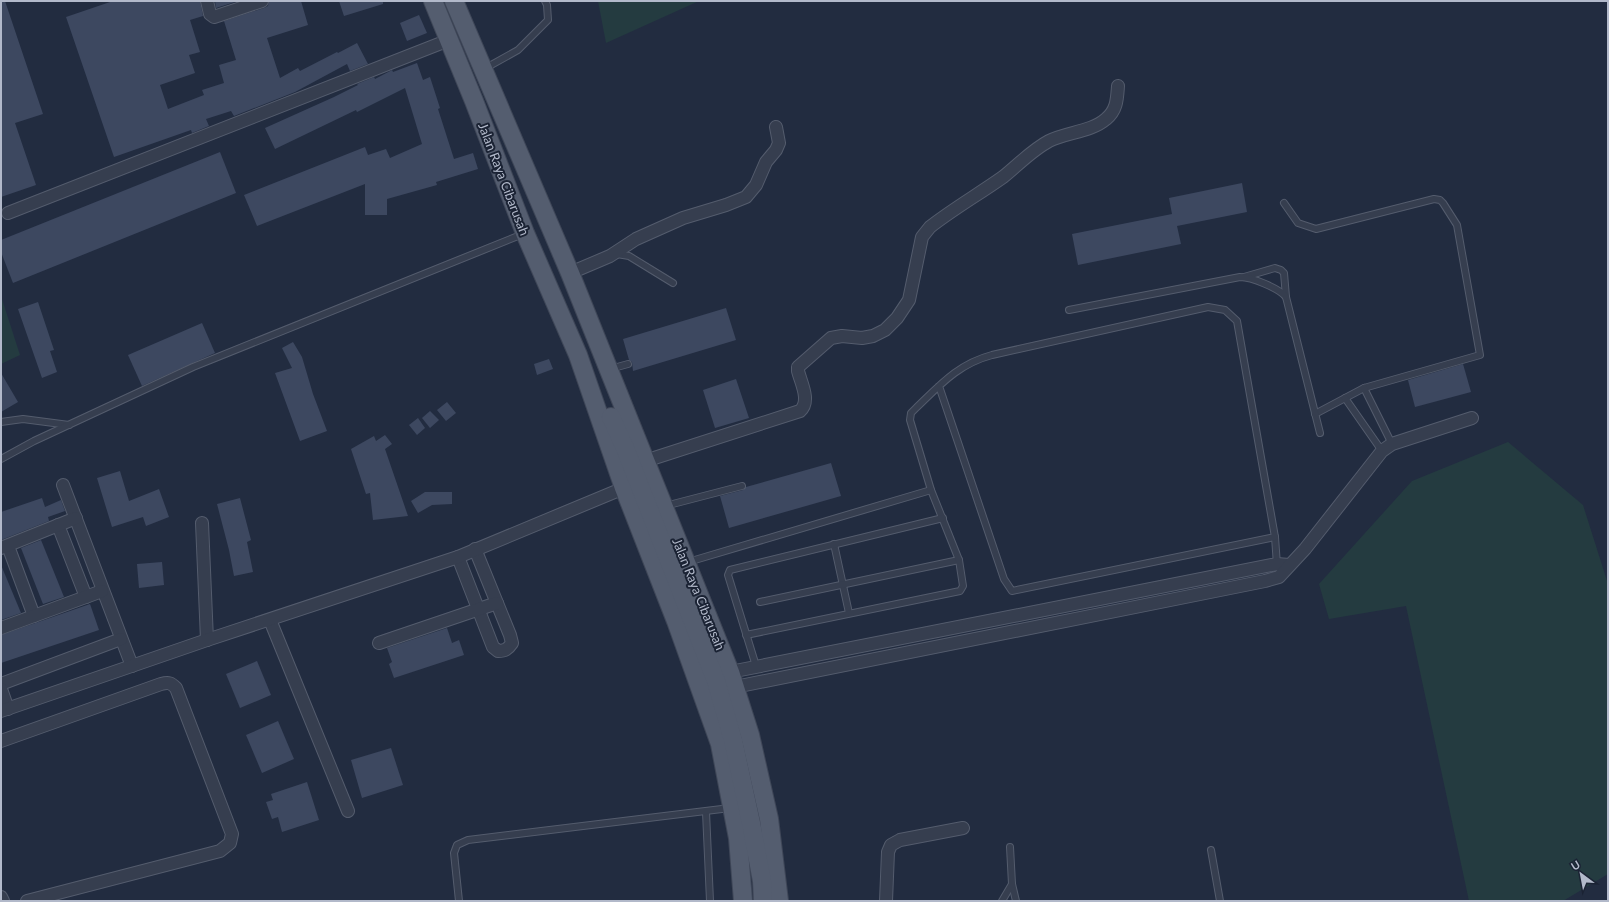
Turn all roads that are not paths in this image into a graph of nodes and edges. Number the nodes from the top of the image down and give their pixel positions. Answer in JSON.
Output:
{"nodes":[{"id":1,"x":206,"y":1,"type":"edge"},
{"id":2,"x":262,"y":1,"type":"edge"},
{"id":3,"x":433,"y":1,"type":"edge"},
{"id":4,"x":454,"y":1,"type":"edge"},
{"id":5,"x":545,"y":1,"type":"edge"},
{"id":6,"x":449,"y":40,"type":"junction"},
{"id":7,"x":483,"y":70,"type":"junction"},
{"id":8,"x":1118,"y":86,"type":"dead end"},
{"id":9,"x":776,"y":126,"type":"dead end"},
{"id":10,"x":1284,"y":203,"type":"dead end"},
{"id":11,"x":8,"y":213,"type":"dead end"},
{"id":12,"x":525,"y":233,"type":"junction"},
{"id":13,"x":610,"y":256,"type":"junction"},
{"id":14,"x":570,"y":273,"type":"junction"},
{"id":15,"x":1244,"y":277,"type":"junction"},
{"id":16,"x":673,"y":283,"type":"dead end"},
{"id":17,"x":1286,"y":297,"type":"junction"},
{"id":18,"x":580,"y":299,"type":"junction"},
{"id":19,"x":1069,"y":310,"type":"dead end"},
{"id":20,"x":578,"y":355,"type":"junction"},
{"id":21,"x":628,"y":364,"type":"dead end"},
{"id":22,"x":608,"y":369,"type":"junction"},
{"id":23,"x":939,"y":386,"type":"junction"},
{"id":24,"x":1364,"y":388,"type":"junction"},
{"id":25,"x":1345,"y":398,"type":"junction"},
{"id":26,"x":1314,"y":414,"type":"junction"},
{"id":27,"x":1472,"y":418,"type":"dead end"},
{"id":28,"x":1,"y":422,"type":"edge"},
{"id":29,"x":617,"y":423,"type":"junction"},
{"id":30,"x":69,"y":425,"type":"junction"},
{"id":31,"x":1320,"y":432,"type":"dead end"},
{"id":32,"x":1387,"y":448,"type":"junction"},
{"id":33,"x":1,"y":459,"type":"edge"},
{"id":34,"x":645,"y":461,"type":"junction"},
{"id":35,"x":63,"y":485,"type":"dead end"},
{"id":36,"x":742,"y":486,"type":"dead end"},
{"id":37,"x":624,"y":488,"type":"junction"},
{"id":38,"x":931,"y":490,"type":"junction"},
{"id":39,"x":663,"y":506,"type":"junction"},
{"id":40,"x":76,"y":518,"type":"junction"},
{"id":41,"x":943,"y":518,"type":"junction"},
{"id":42,"x":202,"y":523,"type":"dead end"},
{"id":43,"x":58,"y":525,"type":"junction"},
{"id":44,"x":1275,"y":537,"type":"junction"},
{"id":45,"x":834,"y":544,"type":"junction"},
{"id":46,"x":5,"y":547,"type":"edge"},
{"id":47,"x":475,"y":549,"type":"junction"},
{"id":48,"x":458,"y":557,"type":"junction"},
{"id":49,"x":959,"y":560,"type":"junction"},
{"id":50,"x":687,"y":562,"type":"junction"},
{"id":51,"x":1283,"y":564,"type":"junction"},
{"id":52,"x":844,"y":585,"type":"junction"},
{"id":53,"x":102,"y":591,"type":"junction"},
{"id":54,"x":86,"y":597,"type":"junction"},
{"id":55,"x":760,"y":602,"type":"dead end"},
{"id":56,"x":497,"y":603,"type":"junction"},
{"id":57,"x":478,"y":609,"type":"junction"},
{"id":58,"x":849,"y":613,"type":"junction"},
{"id":59,"x":34,"y":616,"type":"junction"},
{"id":60,"x":270,"y":620,"type":"junction"},
{"id":61,"x":1,"y":628,"type":"edge"},
{"id":62,"x":746,"y":634,"type":"junction"},
{"id":63,"x":121,"y":639,"type":"junction"},
{"id":64,"x":207,"y":640,"type":"junction"},
{"id":65,"x":379,"y":642,"type":"dead end"},
{"id":66,"x":132,"y":666,"type":"junction"},
{"id":67,"x":756,"y":666,"type":"junction"},
{"id":68,"x":732,"y":679,"type":"junction"},
{"id":69,"x":1,"y":684,"type":"edge"},
{"id":70,"x":1,"y":689,"type":"edge"},
{"id":71,"x":4,"y":710,"type":"edge"},
{"id":72,"x":1,"y":741,"type":"edge"},
{"id":73,"x":733,"y":808,"type":"junction"},
{"id":74,"x":348,"y":811,"type":"dead end"},
{"id":75,"x":706,"y":812,"type":"junction"},
{"id":76,"x":963,"y":828,"type":"dead end"},
{"id":77,"x":1010,"y":847,"type":"dead end"},
{"id":78,"x":1212,"y":850,"type":"dead end"},
{"id":79,"x":1012,"y":884,"type":"junction"},
{"id":80,"x":1,"y":897,"type":"edge"},
{"id":81,"x":4,"y":901,"type":"edge"},
{"id":82,"x":27,"y":901,"type":"edge"},
{"id":83,"x":459,"y":901,"type":"edge"},
{"id":84,"x":710,"y":901,"type":"edge"},
{"id":85,"x":743,"y":901,"type":"edge"},
{"id":86,"x":762,"y":901,"type":"edge"},
{"id":87,"x":770,"y":901,"type":"edge"},
{"id":88,"x":780,"y":901,"type":"edge"},
{"id":89,"x":886,"y":901,"type":"edge"},
{"id":90,"x":1002,"y":901,"type":"edge"},
{"id":91,"x":1016,"y":901,"type":"edge"},
{"id":92,"x":1220,"y":901,"type":"edge"}],
"edges":[{"from":1,"to":2,"type":"street"},
{"from":3,"to":6,"type":"main road","name":"Jalan Raya Cibarusah"},
{"from":4,"to":7,"type":"main road","name":"Jalan Raya Cibarusah"},
{"from":5,"to":7,"type":"lane"},
{"from":6,"to":11,"type":"street"},
{"from":6,"to":12,"type":"main road","name":"Jalan Raya Cibarusah"},
{"from":7,"to":14,"type":"main road","name":"Jalan Raya Cibarusah"},
{"from":8,"to":34,"type":"street"},
{"from":9,"to":13,"type":"street"},
{"from":10,"to":24,"type":"lane"},
{"from":12,"to":20,"type":"main road","name":"Jalan Raya Cibarusah"},
{"from":12,"to":30,"type":"lane"},
{"from":13,"to":14,"type":"street"},
{"from":13,"to":16,"type":"lane"},
{"from":14,"to":18,"type":"main road","name":"Jalan Raya Cibarusah"},
{"from":15,"to":17,"type":"lane"},
{"from":15,"to":17,"type":"lane"},
{"from":15,"to":19,"type":"lane"},
{"from":17,"to":26,"type":"lane"},
{"from":18,"to":22,"type":"main road","name":"Jalan Raya Cibarusah"},
{"from":18,"to":29,"type":"main road","name":"Jalan Raya Cibarusah"},
{"from":20,"to":29,"type":"main road","name":"Jalan Raya Cibarusah"},
{"from":20,"to":37,"type":"main road","name":"Jalan Raya Cibarusah"},
{"from":21,"to":22,"type":"lane"},
{"from":22,"to":34,"type":"main road","name":"Jalan Raya Cibarusah"},
{"from":23,"to":38,"type":"lane"},
{"from":23,"to":44,"type":"lane"},
{"from":23,"to":44,"type":"lane"},
{"from":24,"to":25,"type":"lane"},
{"from":24,"to":32,"type":"lane"},
{"from":25,"to":26,"type":"lane"},
{"from":25,"to":32,"type":"lane"},
{"from":26,"to":31,"type":"lane"},
{"from":27,"to":32,"type":"street"},
{"from":28,"to":30,"type":"lane"},
{"from":29,"to":86,"type":"main road","name":"Jalan Raya Cibarusah"},
{"from":29,"to":87,"type":"main road","name":"Jalan Raya Cibarusah"},
{"from":30,"to":33,"type":"lane"},
{"from":32,"to":51,"type":"street"},
{"from":34,"to":39,"type":"main road","name":"Jalan Raya Cibarusah"},
{"from":35,"to":40,"type":"street"},
{"from":36,"to":39,"type":"lane"},
{"from":37,"to":47,"type":"street"},
{"from":37,"to":73,"type":"main road","name":"Jalan Raya Cibarusah"},
{"from":38,"to":41,"type":"lane"},
{"from":38,"to":50,"type":"lane"},
{"from":39,"to":50,"type":"main road","name":"Jalan Raya Cibarusah"},
{"from":40,"to":43,"type":"street"},
{"from":40,"to":53,"type":"street"},
{"from":41,"to":45,"type":"lane"},
{"from":41,"to":49,"type":"lane"},
{"from":42,"to":64,"type":"street"},
{"from":43,"to":46,"type":"street"},
{"from":43,"to":54,"type":"street"},
{"from":44,"to":51,"type":"lane"},
{"from":45,"to":52,"type":"lane"},
{"from":45,"to":62,"type":"lane"},
{"from":46,"to":59,"type":"street"},
{"from":47,"to":48,"type":"street"},
{"from":47,"to":56,"type":"street"},
{"from":48,"to":57,"type":"street"},
{"from":48,"to":60,"type":"street"},
{"from":49,"to":52,"type":"lane"},
{"from":49,"to":58,"type":"lane"},
{"from":50,"to":68,"type":"main road","name":"Jalan Raya Cibarusah"},
{"from":51,"to":67,"type":"street"},
{"from":51,"to":68,"type":"street"},
{"from":52,"to":55,"type":"lane"},
{"from":52,"to":58,"type":"lane"},
{"from":53,"to":54,"type":"street"},
{"from":53,"to":63,"type":"street"},
{"from":54,"to":59,"type":"street"},
{"from":56,"to":57,"type":"street"},
{"from":56,"to":57,"type":"street"},
{"from":57,"to":65,"type":"street"},
{"from":58,"to":62,"type":"lane"},
{"from":59,"to":61,"type":"street"},
{"from":60,"to":64,"type":"street"},
{"from":60,"to":74,"type":"street"},
{"from":62,"to":67,"type":"lane"},
{"from":63,"to":66,"type":"street"},
{"from":63,"to":69,"type":"street"},
{"from":64,"to":66,"type":"street"},
{"from":66,"to":71,"type":"street"},
{"from":67,"to":68,"type":"street"},
{"from":68,"to":88,"type":"main road","name":"Jalan Raya Cibarusah"},
{"from":70,"to":71,"type":"street"},
{"from":72,"to":82,"type":"street"},
{"from":73,"to":75,"type":"lane"},
{"from":73,"to":85,"type":"main road","name":"Jalan Raya Cibarusah"},
{"from":75,"to":83,"type":"lane"},
{"from":75,"to":84,"type":"lane"},
{"from":76,"to":89,"type":"street"},
{"from":77,"to":79,"type":"lane"},
{"from":78,"to":92,"type":"lane"},
{"from":79,"to":90,"type":"lane"},
{"from":79,"to":91,"type":"lane"},
{"from":80,"to":81,"type":"street"}]}
